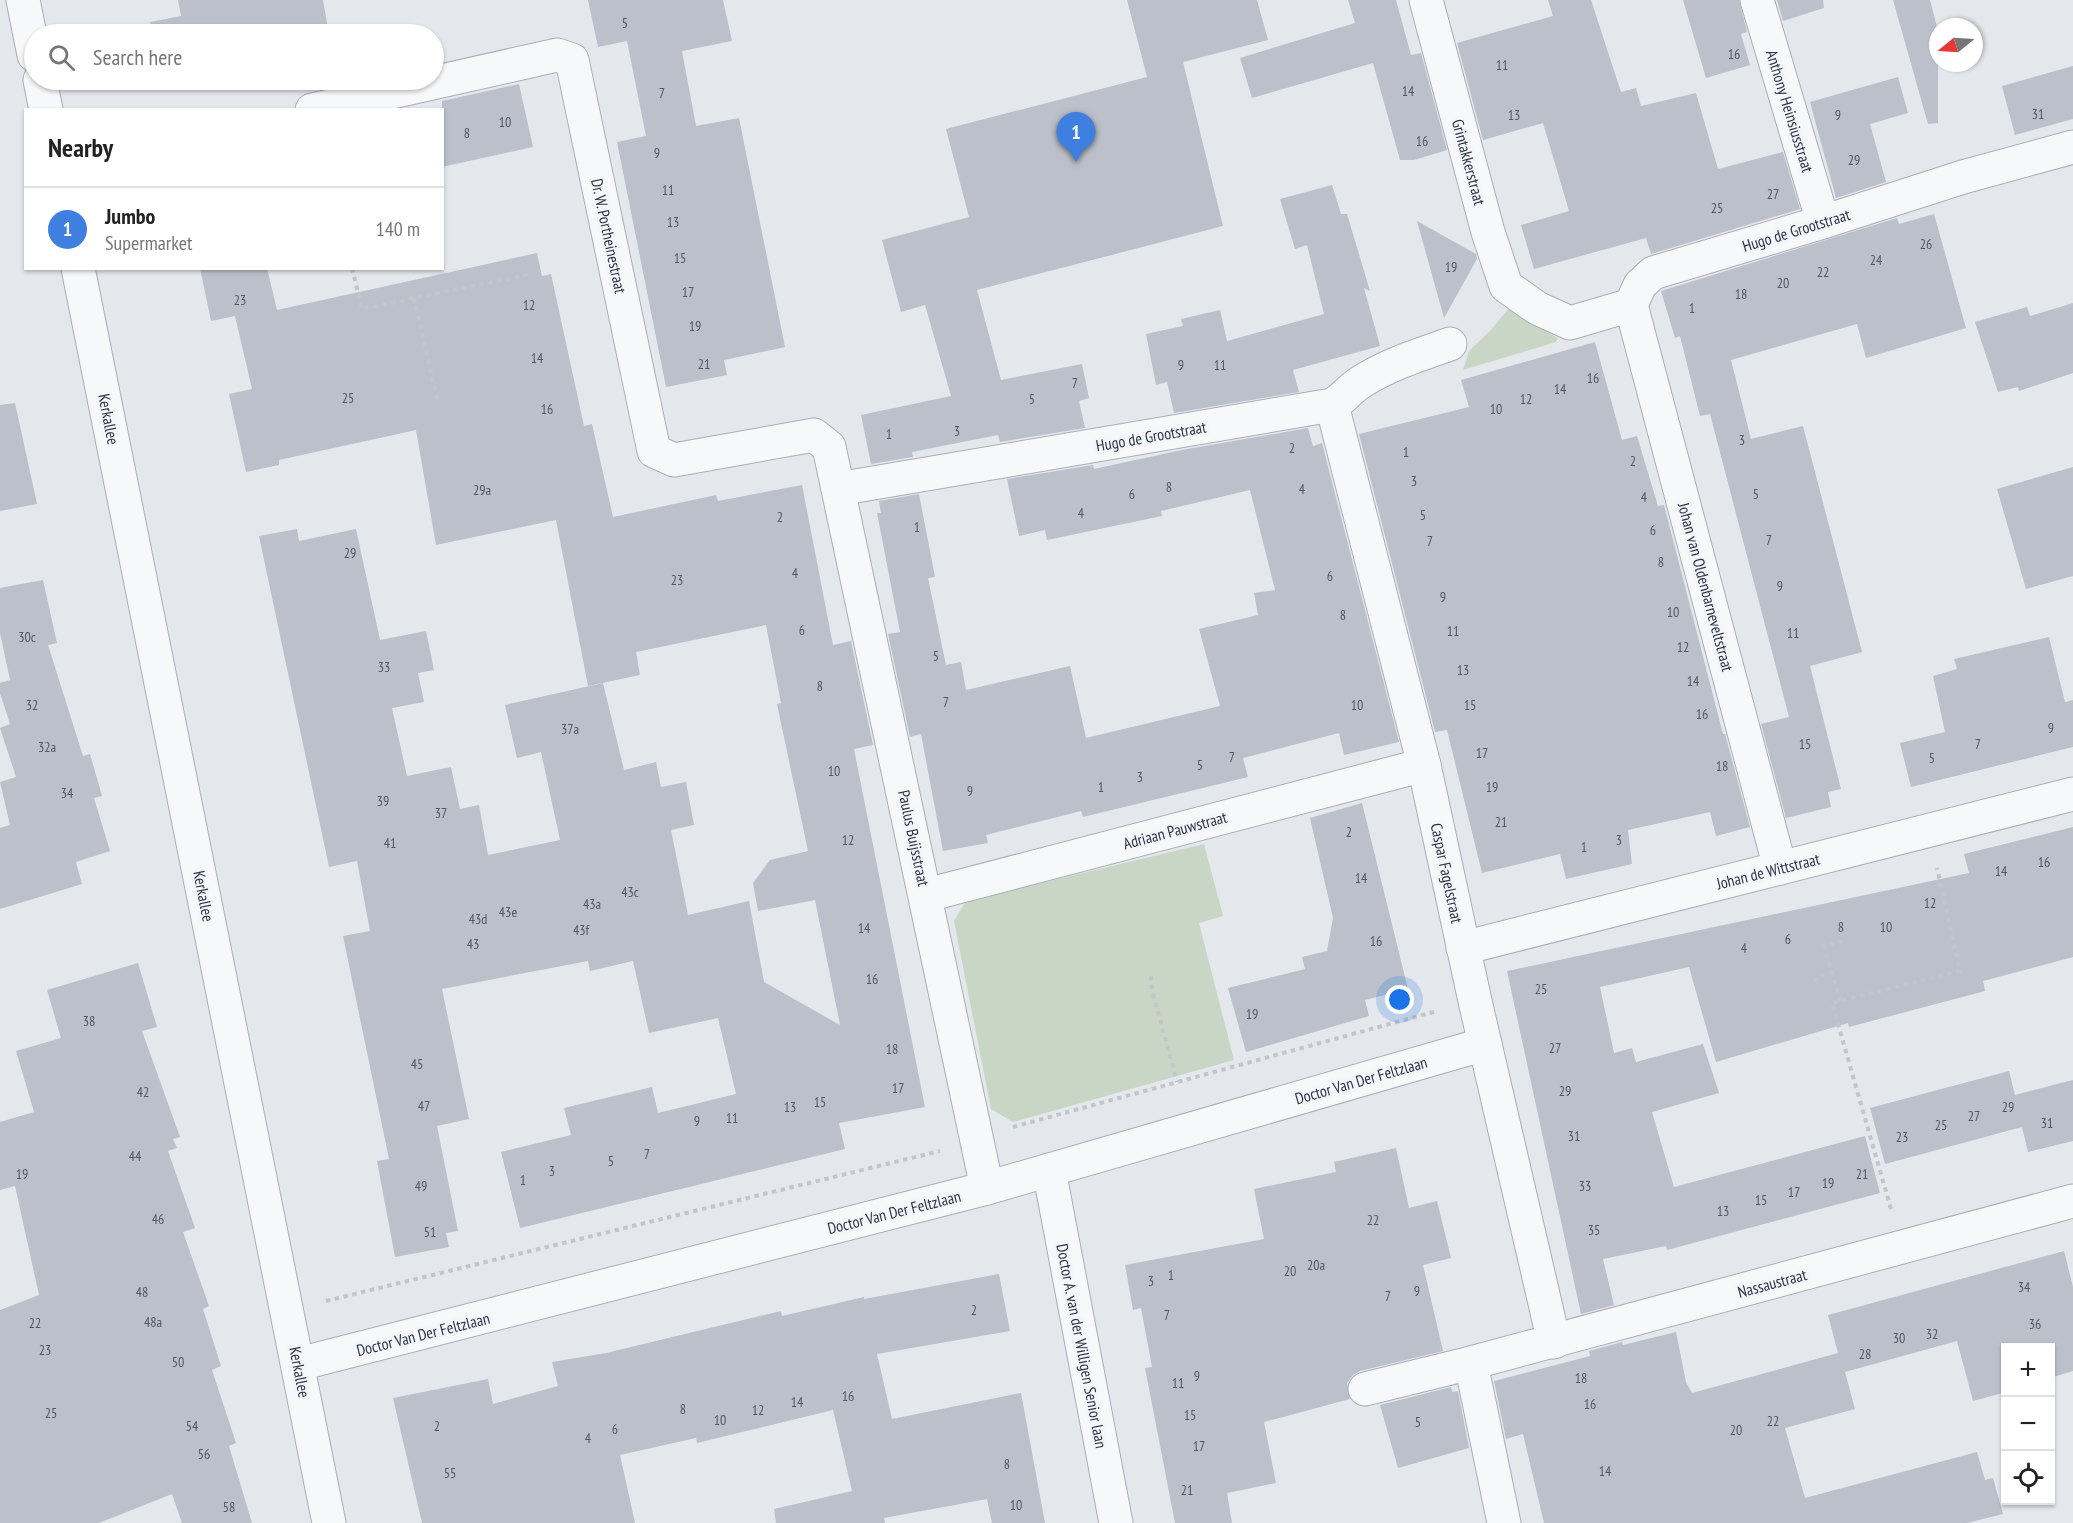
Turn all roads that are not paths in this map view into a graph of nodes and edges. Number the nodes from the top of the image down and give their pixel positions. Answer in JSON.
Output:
{"nodes":[{"id":1,"x":23,"y":0,"type":"edge"},
{"id":2,"x":1426,"y":0,"type":"edge"},
{"id":3,"x":1757,"y":0,"type":"edge"},
{"id":4,"x":28,"y":24,"type":"edge"},
{"id":5,"x":444,"y":80,"type":"edge"},
{"id":6,"x":42,"y":90,"type":"edge"},
{"id":7,"x":401,"y":90,"type":"edge"},
{"id":8,"x":46,"y":108,"type":"edge"},
{"id":9,"x":321,"y":108,"type":"edge"},
{"id":10,"x":2073,"y":147,"type":"edge"},
{"id":11,"x":1824,"y":222,"type":"junction"},
{"id":12,"x":78,"y":270,"type":"edge"},
{"id":13,"x":1631,"y":305,"type":"junction"},
{"id":14,"x":1450,"y":344,"type":"dead end"},
{"id":15,"x":1332,"y":405,"type":"junction"},
{"id":16,"x":838,"y":489,"type":"junction"},
{"id":17,"x":1424,"y":765,"type":"junction"},
{"id":18,"x":2073,"y":794,"type":"edge"},
{"id":19,"x":1780,"y":868,"type":"junction"},
{"id":20,"x":927,"y":896,"type":"junction"},
{"id":21,"x":1463,"y":948,"type":"junction"},
{"id":22,"x":1485,"y":1044,"type":"junction"},
{"id":23,"x":1049,"y":1170,"type":"junction"},
{"id":24,"x":987,"y":1188,"type":"junction"},
{"id":25,"x":2073,"y":1201,"type":"edge"},
{"id":26,"x":1554,"y":1342,"type":"junction"},
{"id":27,"x":1471,"y":1362,"type":"junction"},
{"id":28,"x":298,"y":1364,"type":"junction"},
{"id":29,"x":1365,"y":1389,"type":"dead end"},
{"id":30,"x":329,"y":1523,"type":"edge"},
{"id":31,"x":1116,"y":1523,"type":"edge"},
{"id":32,"x":1504,"y":1523,"type":"edge"}],
"edges":[{"from":1,"to":4,"type":"street"},
{"from":2,"to":13,"type":"street","name":"Grintakkerstraat"},
{"from":3,"to":11,"type":"street","name":"Anthony Heinsiusstraat"},
{"from":5,"to":16,"type":"street","name":"Dr. W. Portheinestraat"},
{"from":6,"to":8,"type":"street"},
{"from":7,"to":9,"type":"street","name":"Dr. W. Portheinestraat"},
{"from":10,"to":11,"type":"street","name":"Hugo de Grootstraat"},
{"from":11,"to":13,"type":"street","name":"Hugo de Grootstraat"},
{"from":12,"to":28,"type":"street","name":"Kerkallee"},
{"from":13,"to":19,"type":"street","name":"Johan van Oldenbarneveltstraat"},
{"from":14,"to":15,"type":"street","name":"Hugo de Grootstraat"},
{"from":15,"to":16,"type":"street","name":"Hugo de Grootstraat"},
{"from":15,"to":17,"type":"street","name":"Caspar Fagelstraat"},
{"from":16,"to":20,"type":"street","name":"Paulus Buijsstraat"},
{"from":17,"to":20,"type":"street","name":"Adriaan Pauwstraat"},
{"from":17,"to":21,"type":"street","name":"Caspar Fagelstraat"},
{"from":18,"to":19,"type":"street","name":"Johan de Wittstraat"},
{"from":19,"to":21,"type":"street","name":"Johan de Wittstraat"},
{"from":20,"to":24,"type":"street","name":"Paulus Buijsstraat"},
{"from":21,"to":22,"type":"street","name":"Caspar Fagelstraat"},
{"from":22,"to":23,"type":"street","name":"Doctor Van Der Feltzlaan"},
{"from":22,"to":26,"type":"street","name":"Caspar Fagelstraat"},
{"from":23,"to":24,"type":"street","name":"Doctor Van Der Feltzlaan"},
{"from":23,"to":31,"type":"street","name":"Doctor A. van der Willigen Senior laan"},
{"from":24,"to":28,"type":"street","name":"Doctor Van Der Feltzlaan"},
{"from":25,"to":26,"type":"street","name":"Nassaustraat"},
{"from":26,"to":27,"type":"street","name":"Nassaustraat"},
{"from":27,"to":29,"type":"street","name":"Nassaustraat"},
{"from":27,"to":32,"type":"street"},
{"from":28,"to":30,"type":"street","name":"Kerkallee"}]}
